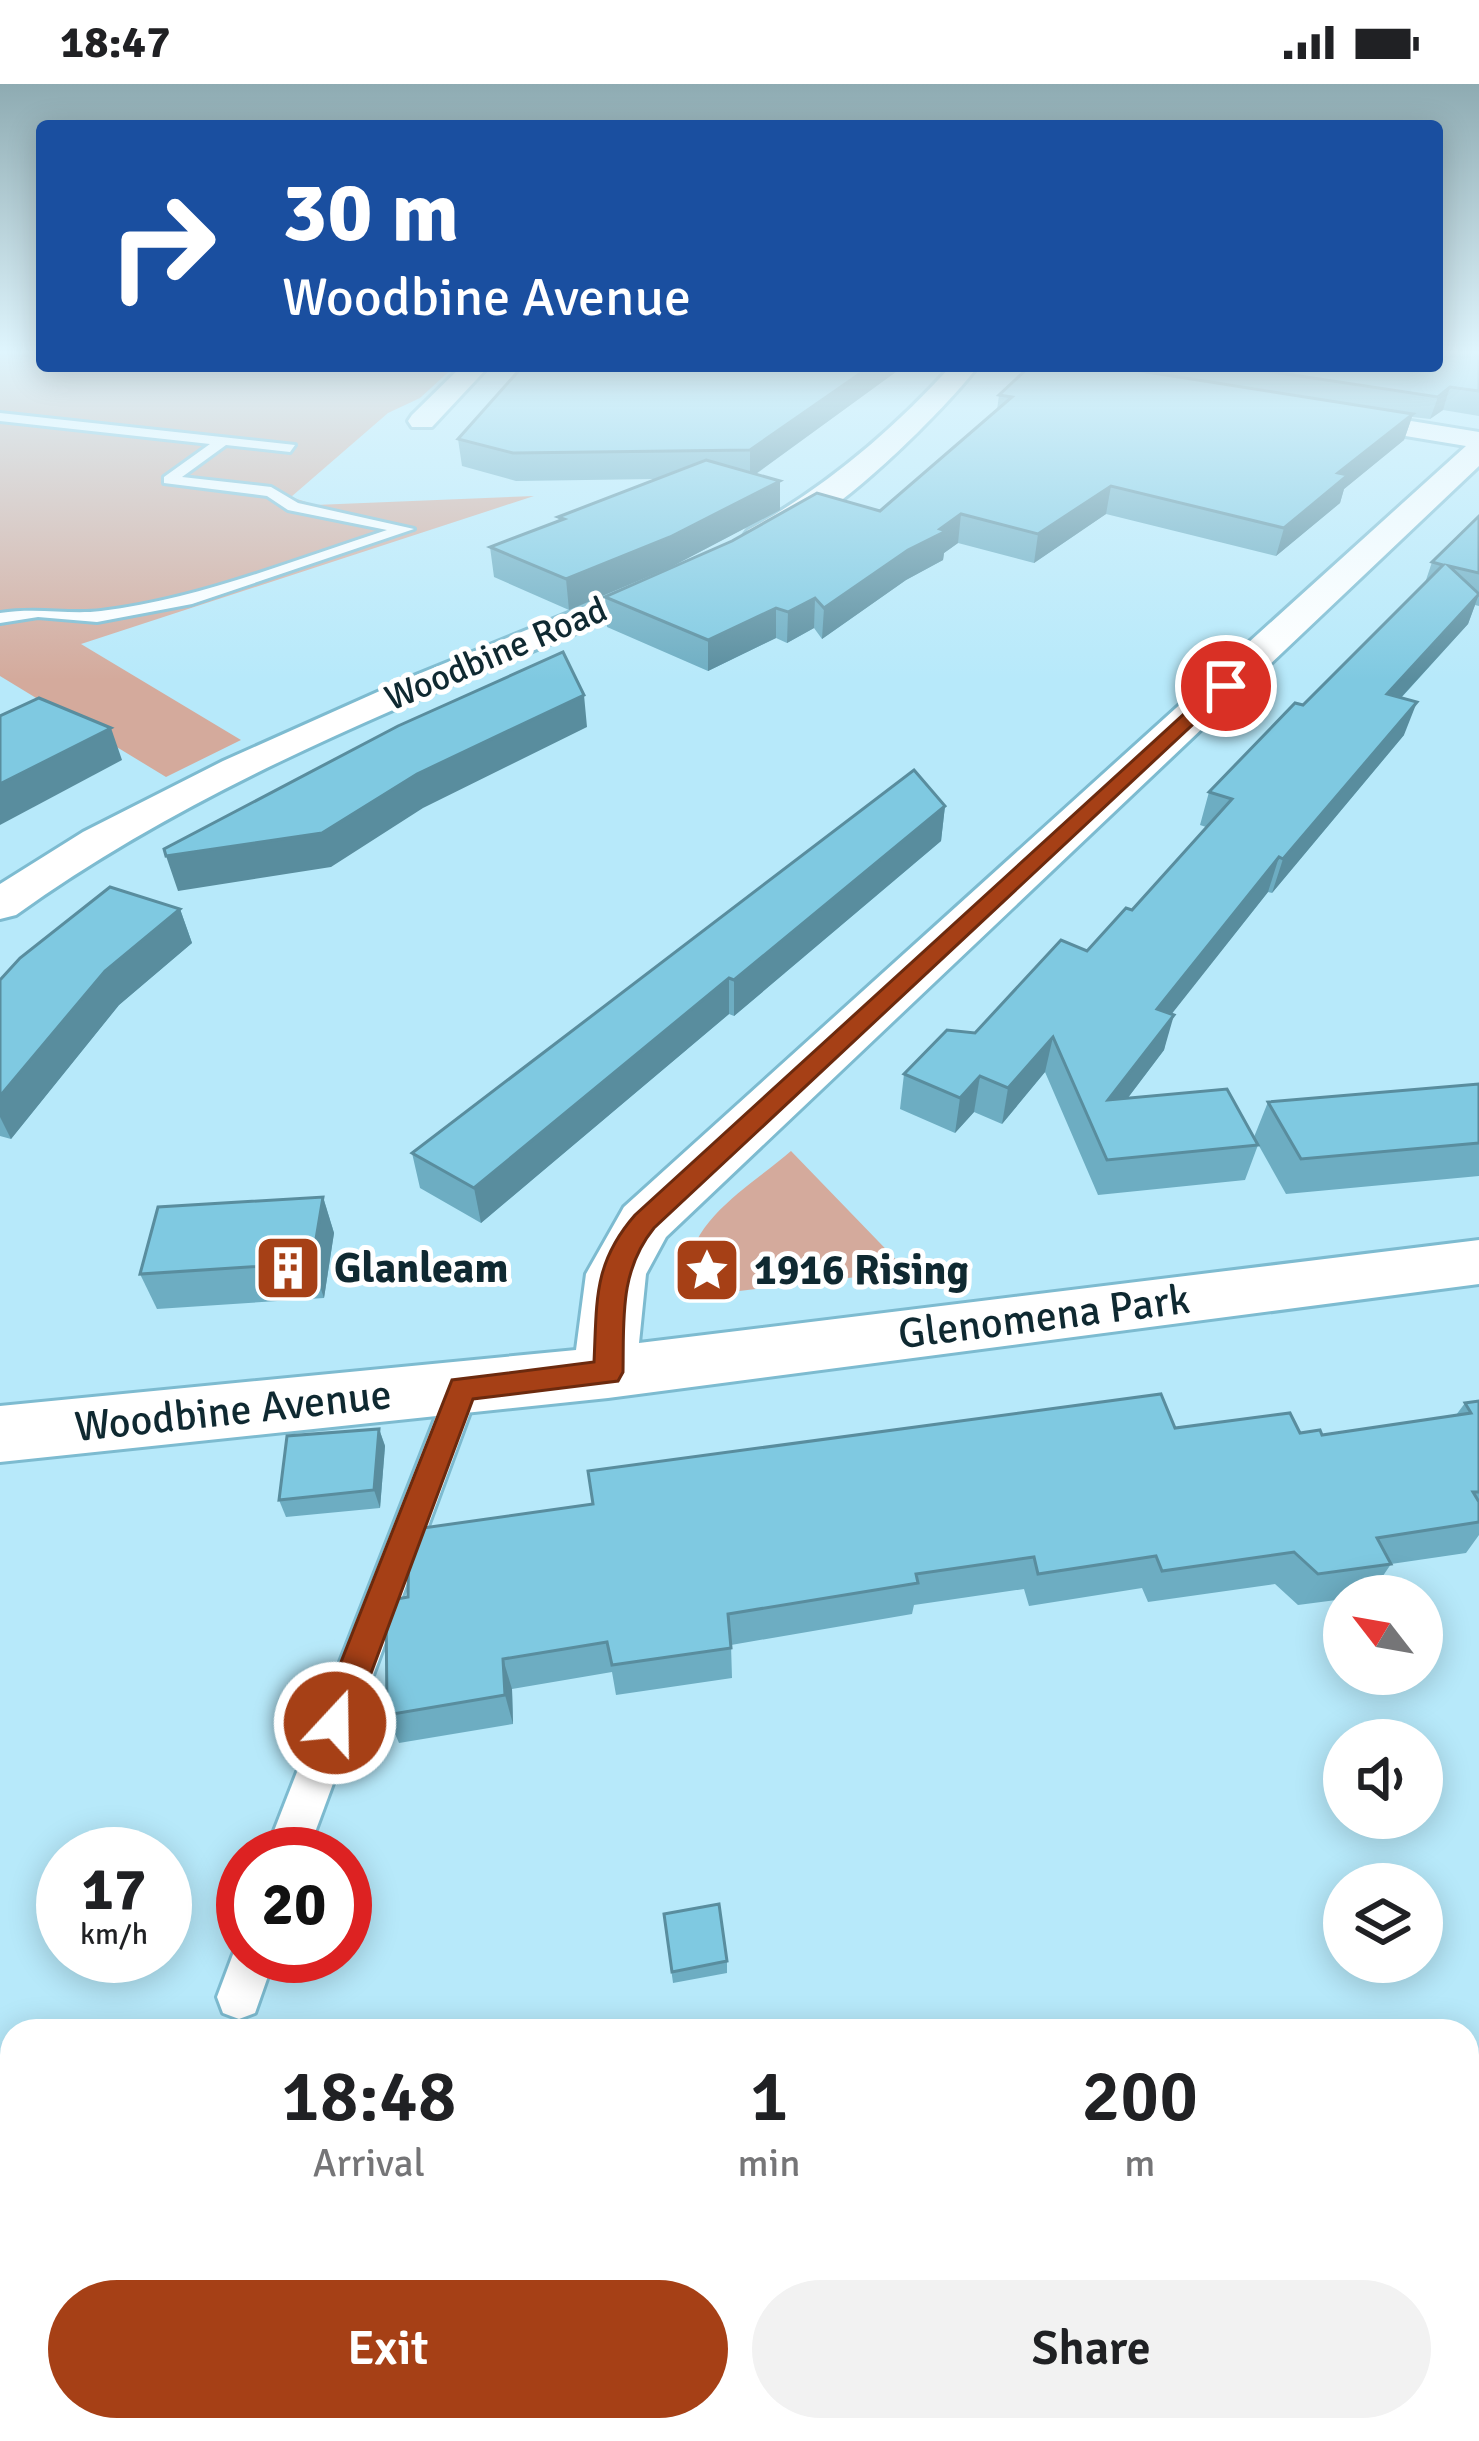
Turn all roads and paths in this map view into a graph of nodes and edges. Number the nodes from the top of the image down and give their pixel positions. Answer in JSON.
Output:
{"nodes":[{"id":1,"x":197,"y":460,"type":"edge"},
{"id":2,"x":876,"y":460,"type":"edge"},
{"id":3,"x":1468,"y":460,"type":"edge"},
{"id":4,"x":0,"y":618,"type":"edge"},
{"id":5,"x":0,"y":905,"type":"edge"},
{"id":6,"x":1479,"y":1262,"type":"edge"},
{"id":7,"x":608,"y":1372,"type":"junction"},
{"id":8,"x":463,"y":1388,"type":"junction"},
{"id":9,"x":0,"y":1434,"type":"edge"},
{"id":10,"x":296,"y":1827,"type":"edge"}],
"edges":[{"from":1,"to":4,"type":"lane"},
{"from":2,"to":5,"type":"street","name":"Woodbine Road"},
{"from":3,"to":7,"type":"street"},
{"from":6,"to":7,"type":"street","name":"Glenomena Park"},
{"from":7,"to":8,"type":"street","name":"Woodbine Avenue"},
{"from":8,"to":9,"type":"street","name":"Woodbine Avenue"},
{"from":8,"to":10,"type":"lane"}]}
